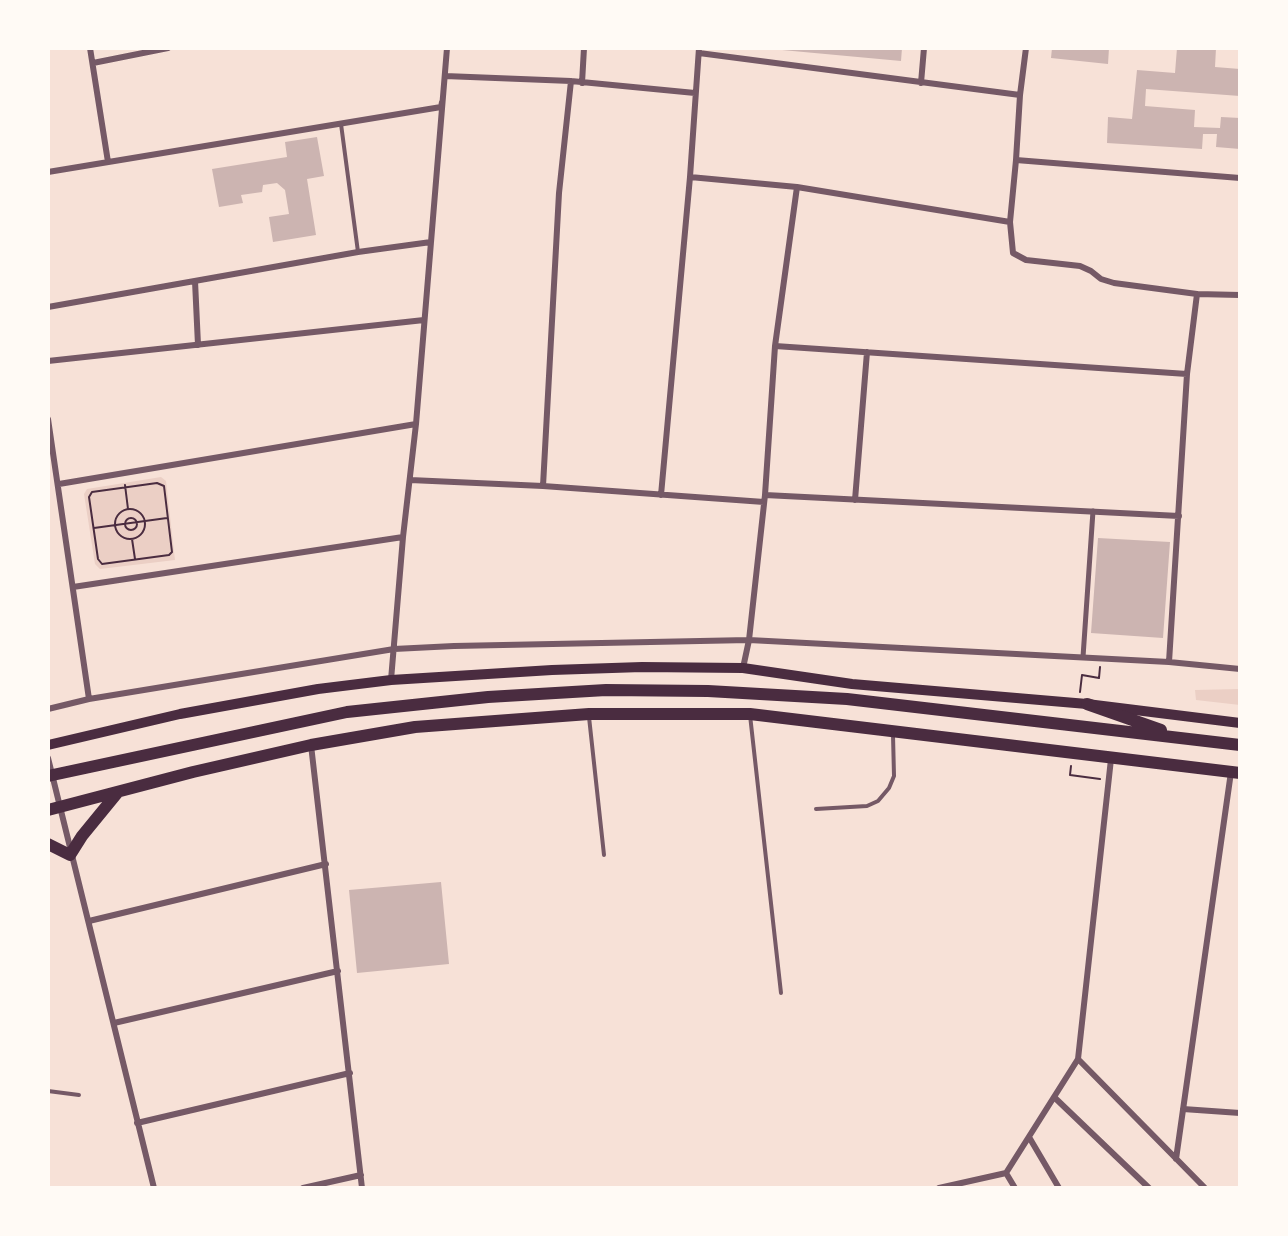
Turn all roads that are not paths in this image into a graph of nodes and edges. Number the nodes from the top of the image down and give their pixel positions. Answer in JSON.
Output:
{"nodes":[{"id":1,"x":90,"y":48,"type":"edge"},
{"id":2,"x":168,"y":48,"type":"edge"},
{"id":3,"x":447,"y":48,"type":"edge"},
{"id":4,"x":584,"y":48,"type":"edge"},
{"id":5,"x":924,"y":48,"type":"edge"},
{"id":6,"x":1026,"y":48,"type":"edge"},
{"id":7,"x":699,"y":51,"type":"edge"},
{"id":8,"x":93,"y":63,"type":"junction"},
{"id":9,"x":445,"y":76,"type":"junction"},
{"id":10,"x":571,"y":81,"type":"junction"},
{"id":11,"x":582,"y":83,"type":"junction"},
{"id":12,"x":921,"y":83,"type":"junction"},
{"id":13,"x":695,"y":93,"type":"junction"},
{"id":14,"x":1020,"y":95,"type":"junction"},
{"id":15,"x":443,"y":96,"type":"junction"},
{"id":16,"x":340,"y":124,"type":"junction"},
{"id":17,"x":1016,"y":160,"type":"junction"},
{"id":18,"x":108,"y":162,"type":"junction"},
{"id":19,"x":48,"y":172,"type":"edge"},
{"id":20,"x":690,"y":177,"type":"junction"},
{"id":21,"x":1240,"y":178,"type":"edge"},
{"id":22,"x":797,"y":187,"type":"junction"},
{"id":23,"x":1010,"y":222,"type":"junction"},
{"id":24,"x":431,"y":242,"type":"junction"},
{"id":25,"x":358,"y":252,"type":"junction"},
{"id":26,"x":195,"y":281,"type":"junction"},
{"id":27,"x":1197,"y":294,"type":"junction"},
{"id":28,"x":1240,"y":295,"type":"edge"},
{"id":29,"x":48,"y":307,"type":"edge"},
{"id":30,"x":424,"y":320,"type":"junction"},
{"id":31,"x":198,"y":345,"type":"junction"},
{"id":32,"x":775,"y":346,"type":"junction"},
{"id":33,"x":867,"y":352,"type":"junction"},
{"id":34,"x":48,"y":361,"type":"edge"},
{"id":35,"x":1186,"y":374,"type":"junction"},
{"id":36,"x":48,"y":419,"type":"edge"},
{"id":37,"x":416,"y":424,"type":"junction"},
{"id":38,"x":410,"y":480,"type":"junction"},
{"id":39,"x":59,"y":484,"type":"junction"},
{"id":40,"x":543,"y":486,"type":"junction"},
{"id":41,"x":661,"y":495,"type":"junction"},
{"id":42,"x":764,"y":499,"type":"junction"},
{"id":43,"x":855,"y":500,"type":"junction"},
{"id":44,"x":1093,"y":511,"type":"junction"},
{"id":45,"x":1179,"y":516,"type":"junction"},
{"id":46,"x":403,"y":537,"type":"junction"},
{"id":47,"x":73,"y":586,"type":"junction"},
{"id":48,"x":749,"y":640,"type":"junction"},
{"id":49,"x":394,"y":649,"type":"junction"},
{"id":50,"x":1083,"y":657,"type":"junction"},
{"id":51,"x":1169,"y":662,"type":"junction"},
{"id":52,"x":743,"y":668,"type":"junction"},
{"id":53,"x":1240,"y":669,"type":"edge"},
{"id":54,"x":391,"y":680,"type":"junction"},
{"id":55,"x":89,"y":699,"type":"junction"},
{"id":56,"x":1087,"y":704,"type":"junction"},
{"id":57,"x":48,"y":709,"type":"edge"},
{"id":58,"x":589,"y":714,"type":"junction"},
{"id":59,"x":750,"y":714,"type":"junction"},
{"id":60,"x":1240,"y":723,"type":"edge"},
{"id":61,"x":893,"y":731,"type":"junction"},
{"id":62,"x":1194,"y":739,"type":"junction"},
{"id":63,"x":48,"y":745,"type":"edge"},
{"id":64,"x":311,"y":745,"type":"junction"},
{"id":65,"x":1240,"y":745,"type":"edge"},
{"id":66,"x":48,"y":758,"type":"edge"},
{"id":67,"x":1112,"y":759,"type":"junction"},
{"id":68,"x":1236,"y":773,"type":"edge"},
{"id":69,"x":50,"y":776,"type":"edge"},
{"id":70,"x":118,"y":792,"type":"junction"},
{"id":71,"x":54,"y":808,"type":"edge"},
{"id":72,"x":816,"y":809,"type":"dead end"},
{"id":73,"x":48,"y":844,"type":"edge"},
{"id":74,"x":70,"y":855,"type":"junction"},
{"id":75,"x":604,"y":855,"type":"dead end"},
{"id":76,"x":326,"y":864,"type":"junction"},
{"id":77,"x":89,"y":921,"type":"junction"},
{"id":78,"x":338,"y":970,"type":"junction"},
{"id":79,"x":782,"y":993,"type":"dead end"},
{"id":80,"x":114,"y":1023,"type":"junction"},
{"id":81,"x":1078,"y":1059,"type":"junction"},
{"id":82,"x":350,"y":1073,"type":"junction"},
{"id":83,"x":48,"y":1091,"type":"edge"},
{"id":84,"x":79,"y":1095,"type":"dead end"},
{"id":85,"x":1054,"y":1096,"type":"junction"},
{"id":86,"x":1183,"y":1109,"type":"junction"},
{"id":87,"x":1240,"y":1113,"type":"edge"},
{"id":88,"x":137,"y":1123,"type":"junction"},
{"id":89,"x":1029,"y":1137,"type":"junction"},
{"id":90,"x":1176,"y":1159,"type":"junction"},
{"id":91,"x":1006,"y":1173,"type":"junction"},
{"id":92,"x":361,"y":1175,"type":"junction"},
{"id":93,"x":964,"y":1185,"type":"edge"},
{"id":94,"x":154,"y":1188,"type":"edge"},
{"id":95,"x":303,"y":1188,"type":"edge"},
{"id":96,"x":362,"y":1188,"type":"edge"},
{"id":97,"x":939,"y":1188,"type":"edge"},
{"id":98,"x":1015,"y":1188,"type":"edge"},
{"id":99,"x":1059,"y":1188,"type":"edge"},
{"id":100,"x":1149,"y":1188,"type":"edge"},
{"id":101,"x":1205,"y":1188,"type":"edge"}],
"edges":[{"from":1,"to":8,"type":"street"},
{"from":2,"to":8,"type":"street"},
{"from":3,"to":9,"type":"street"},
{"from":4,"to":11,"type":"street"},
{"from":5,"to":12,"type":"street"},
{"from":6,"to":14,"type":"street"},
{"from":7,"to":12,"type":"street"},
{"from":7,"to":13,"type":"street"},
{"from":8,"to":18,"type":"street"},
{"from":9,"to":10,"type":"street"},
{"from":9,"to":15,"type":"street"},
{"from":10,"to":11,"type":"street"},
{"from":10,"to":40,"type":"street"},
{"from":11,"to":13,"type":"street"},
{"from":12,"to":14,"type":"street"},
{"from":13,"to":20,"type":"street"},
{"from":14,"to":17,"type":"street"},
{"from":15,"to":16,"type":"street"},
{"from":15,"to":24,"type":"street"},
{"from":16,"to":18,"type":"street"},
{"from":16,"to":25,"type":"lane"},
{"from":17,"to":21,"type":"street"},
{"from":17,"to":23,"type":"street"},
{"from":18,"to":19,"type":"street"},
{"from":20,"to":22,"type":"street"},
{"from":20,"to":41,"type":"street"},
{"from":22,"to":23,"type":"street"},
{"from":22,"to":32,"type":"street"},
{"from":23,"to":27,"type":"street"},
{"from":24,"to":25,"type":"street"},
{"from":24,"to":30,"type":"street"},
{"from":25,"to":26,"type":"street"},
{"from":26,"to":29,"type":"street"},
{"from":26,"to":31,"type":"street"},
{"from":27,"to":28,"type":"street"},
{"from":27,"to":35,"type":"street"},
{"from":30,"to":31,"type":"street"},
{"from":30,"to":37,"type":"street"},
{"from":31,"to":34,"type":"street"},
{"from":32,"to":33,"type":"street"},
{"from":32,"to":42,"type":"street"},
{"from":33,"to":35,"type":"street"},
{"from":33,"to":43,"type":"street"},
{"from":35,"to":45,"type":"street"},
{"from":36,"to":39,"type":"street"},
{"from":37,"to":38,"type":"street"},
{"from":37,"to":39,"type":"street"},
{"from":38,"to":40,"type":"street"},
{"from":38,"to":46,"type":"street"},
{"from":39,"to":47,"type":"street"},
{"from":40,"to":41,"type":"street"},
{"from":41,"to":42,"type":"street"},
{"from":42,"to":43,"type":"street"},
{"from":42,"to":48,"type":"street"},
{"from":43,"to":44,"type":"street"},
{"from":44,"to":45,"type":"street"},
{"from":44,"to":50,"type":"street"},
{"from":45,"to":51,"type":"street"},
{"from":46,"to":47,"type":"street"},
{"from":46,"to":49,"type":"street"},
{"from":47,"to":55,"type":"street"},
{"from":48,"to":49,"type":"street"},
{"from":48,"to":50,"type":"street"},
{"from":48,"to":52,"type":"street"},
{"from":49,"to":54,"type":"street"},
{"from":49,"to":55,"type":"street"},
{"from":50,"to":51,"type":"street"},
{"from":51,"to":53,"type":"street"},
{"from":52,"to":54,"type":"main road"},
{"from":52,"to":56,"type":"main road"},
{"from":54,"to":63,"type":"main road"},
{"from":55,"to":57,"type":"street"},
{"from":56,"to":60,"type":"main road"},
{"from":56,"to":62,"type":"highway"},
{"from":58,"to":59,"type":"highway"},
{"from":58,"to":64,"type":"highway"},
{"from":58,"to":75,"type":"lane"},
{"from":59,"to":61,"type":"highway"},
{"from":59,"to":79,"type":"lane"},
{"from":61,"to":67,"type":"highway"},
{"from":61,"to":72,"type":"lane"},
{"from":62,"to":65,"type":"highway"},
{"from":62,"to":69,"type":"highway"},
{"from":64,"to":70,"type":"highway"},
{"from":64,"to":76,"type":"street"},
{"from":66,"to":69,"type":"street"},
{"from":67,"to":68,"type":"highway"},
{"from":67,"to":81,"type":"street"},
{"from":68,"to":86,"type":"street"},
{"from":69,"to":71,"type":"street"},
{"from":70,"to":71,"type":"highway"},
{"from":70,"to":74,"type":"highway"},
{"from":71,"to":74,"type":"street"},
{"from":73,"to":74,"type":"highway"},
{"from":74,"to":77,"type":"street"},
{"from":76,"to":77,"type":"street"},
{"from":76,"to":78,"type":"street"},
{"from":77,"to":80,"type":"street"},
{"from":78,"to":80,"type":"street"},
{"from":78,"to":82,"type":"street"},
{"from":80,"to":88,"type":"street"},
{"from":81,"to":85,"type":"street"},
{"from":81,"to":90,"type":"street"},
{"from":82,"to":88,"type":"street"},
{"from":82,"to":92,"type":"street"},
{"from":83,"to":84,"type":"lane"},
{"from":85,"to":89,"type":"street"},
{"from":85,"to":100,"type":"street"},
{"from":86,"to":87,"type":"street"},
{"from":86,"to":90,"type":"street"},
{"from":88,"to":94,"type":"street"},
{"from":89,"to":91,"type":"street"},
{"from":89,"to":99,"type":"street"},
{"from":90,"to":101,"type":"street"},
{"from":91,"to":93,"type":"street"},
{"from":91,"to":98,"type":"street"},
{"from":92,"to":95,"type":"street"},
{"from":92,"to":96,"type":"street"},
{"from":93,"to":97,"type":"street"}]}
